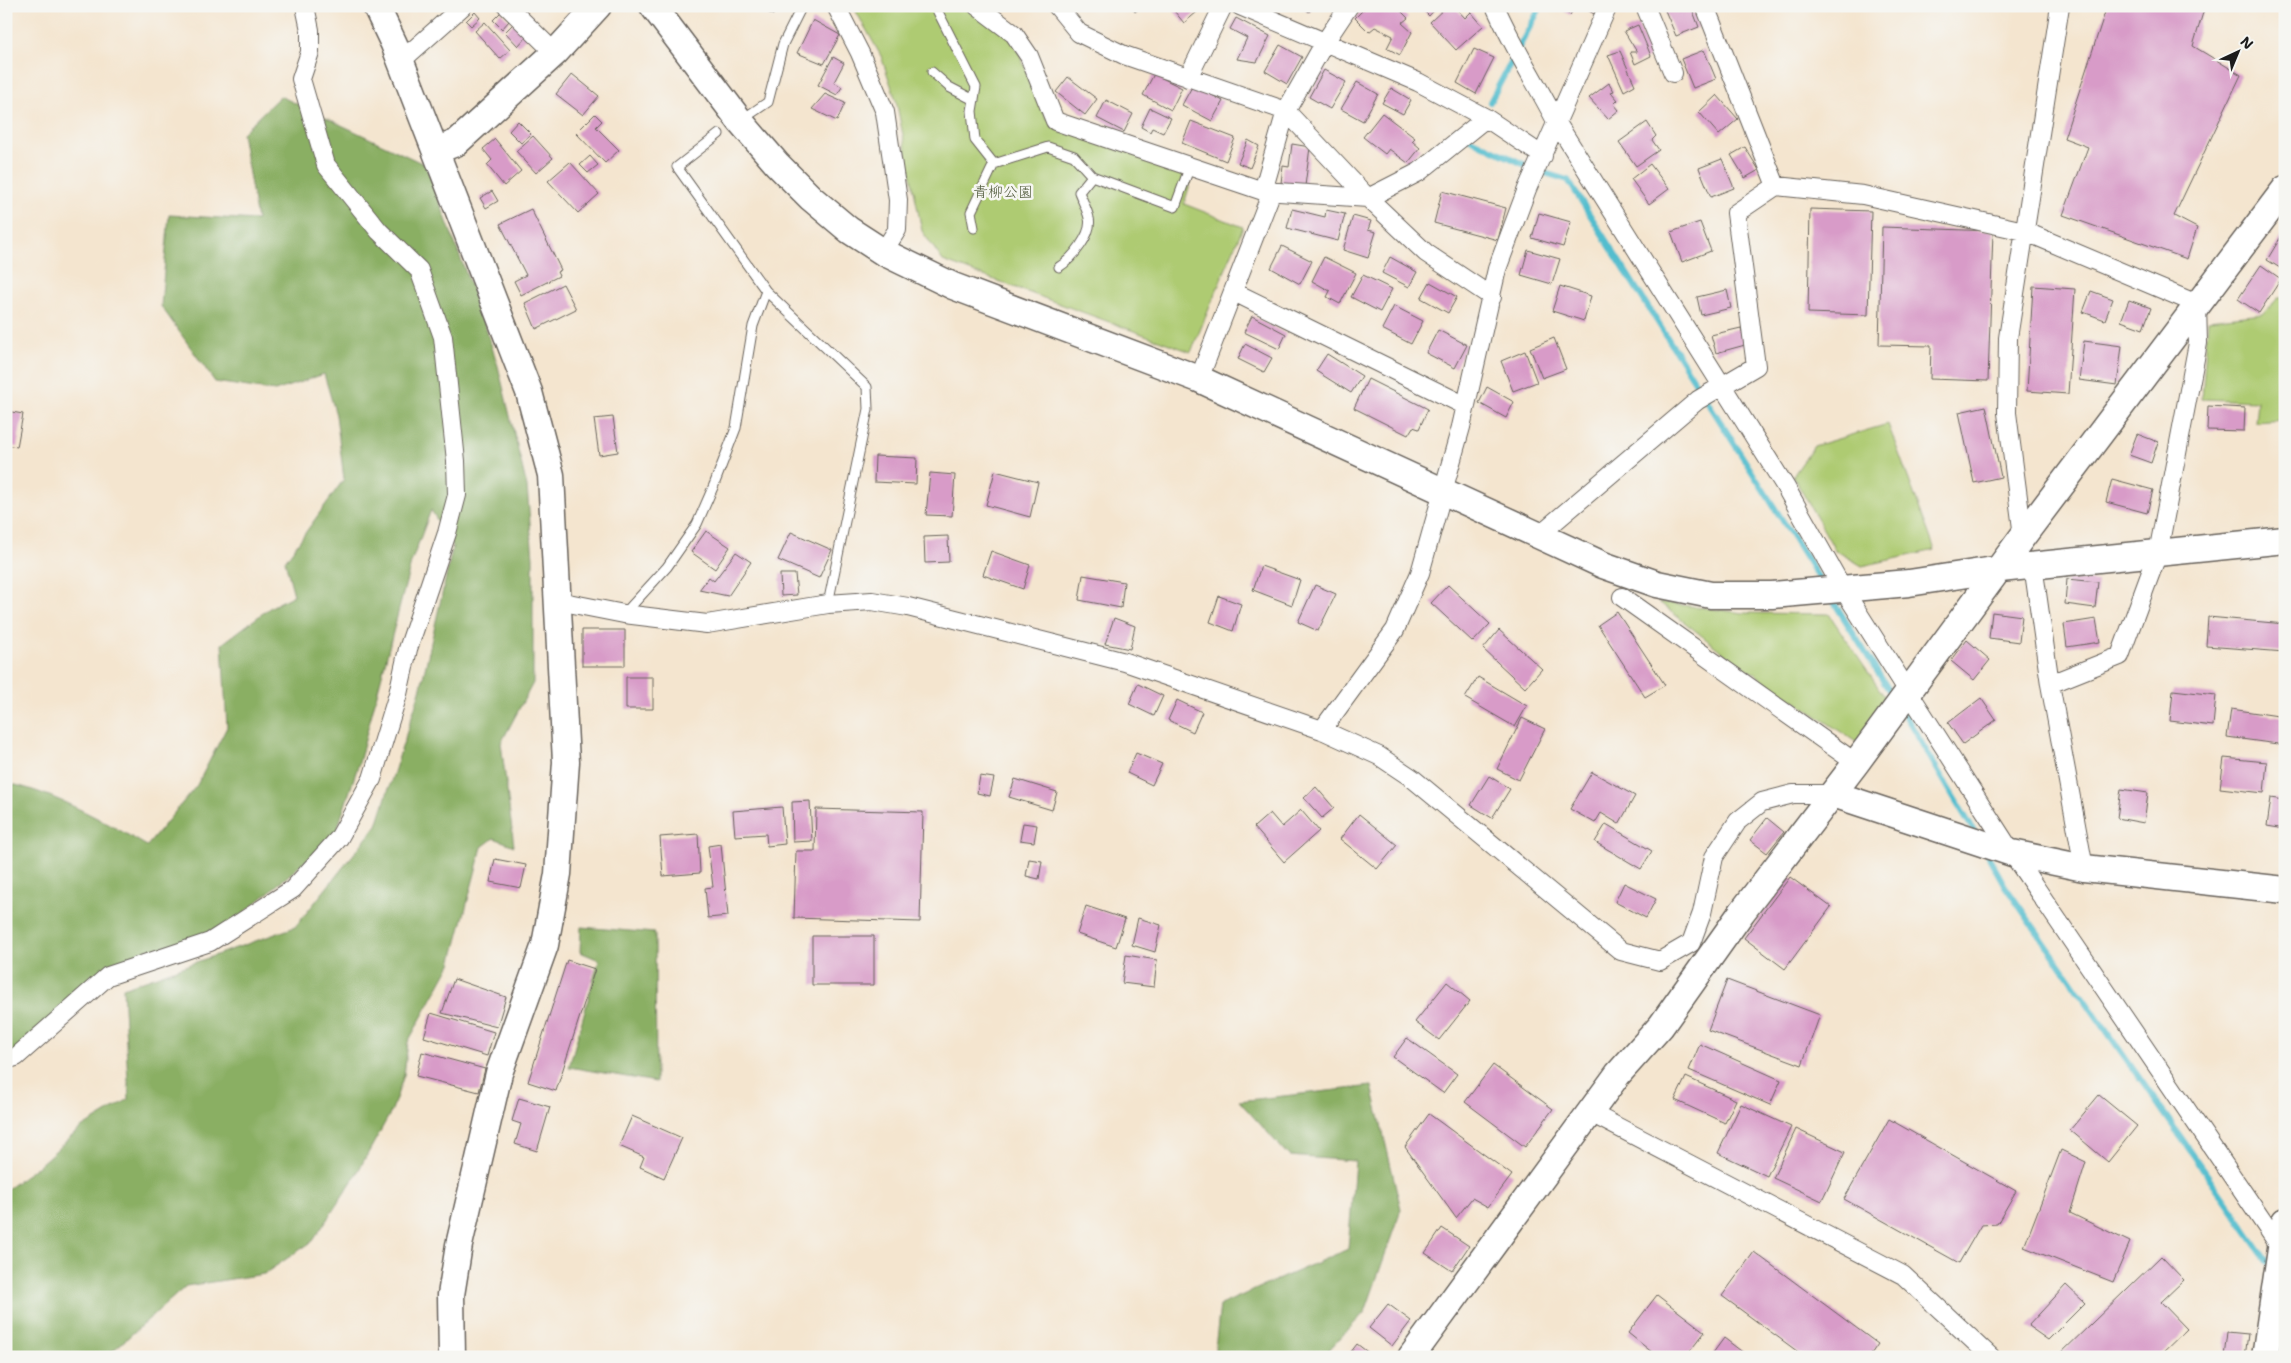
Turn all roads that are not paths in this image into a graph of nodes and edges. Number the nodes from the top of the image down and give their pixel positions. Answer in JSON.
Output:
{"nodes":[{"id":1,"x":305,"y":6,"type":"edge"},
{"id":2,"x":376,"y":6,"type":"edge"},
{"id":3,"x":463,"y":6,"type":"edge"},
{"id":4,"x":507,"y":6,"type":"edge"},
{"id":5,"x":598,"y":6,"type":"edge"},
{"id":6,"x":653,"y":6,"type":"edge"},
{"id":7,"x":802,"y":6,"type":"edge"},
{"id":8,"x":836,"y":6,"type":"edge"},
{"id":9,"x":935,"y":6,"type":"edge"},
{"id":10,"x":977,"y":6,"type":"edge"},
{"id":11,"x":1057,"y":6,"type":"edge"},
{"id":12,"x":1223,"y":6,"type":"edge"},
{"id":13,"x":1240,"y":6,"type":"edge"},
{"id":14,"x":1349,"y":6,"type":"edge"},
{"id":15,"x":1495,"y":6,"type":"edge"},
{"id":16,"x":1608,"y":6,"type":"edge"},
{"id":17,"x":1645,"y":6,"type":"edge"},
{"id":18,"x":1705,"y":6,"type":"edge"},
{"id":19,"x":2060,"y":6,"type":"edge"},
{"id":20,"x":1325,"y":42,"type":"junction"},
{"id":21,"x":555,"y":53,"type":"junction"},
{"id":22,"x":401,"y":61,"type":"junction"},
{"id":23,"x":932,"y":72,"type":"dead end"},
{"id":24,"x":1673,"y":73,"type":"dead end"},
{"id":25,"x":1188,"y":78,"type":"junction"},
{"id":26,"x":974,"y":100,"type":"junction"},
{"id":27,"x":1286,"y":111,"type":"junction"},
{"id":28,"x":1486,"y":118,"type":"junction"},
{"id":29,"x":1557,"y":124,"type":"junction"},
{"id":30,"x":729,"y":128,"type":"junction"},
{"id":31,"x":437,"y":150,"type":"junction"},
{"id":32,"x":1543,"y":156,"type":"junction"},
{"id":33,"x":994,"y":164,"type":"junction"},
{"id":34,"x":1190,"y":166,"type":"junction"},
{"id":35,"x":1092,"y":176,"type":"junction"},
{"id":36,"x":1776,"y":186,"type":"junction"},
{"id":37,"x":2285,"y":189,"type":"edge"},
{"id":38,"x":1268,"y":191,"type":"junction"},
{"id":39,"x":1368,"y":198,"type":"junction"},
{"id":40,"x":974,"y":228,"type":"dead end"},
{"id":41,"x":2024,"y":231,"type":"junction"},
{"id":42,"x":883,"y":252,"type":"junction"},
{"id":43,"x":1059,"y":267,"type":"dead end"},
{"id":44,"x":766,"y":291,"type":"junction"},
{"id":45,"x":1234,"y":292,"type":"junction"},
{"id":46,"x":1492,"y":297,"type":"junction"},
{"id":47,"x":2197,"y":304,"type":"junction"},
{"id":48,"x":1199,"y":379,"type":"junction"},
{"id":49,"x":1721,"y":387,"type":"junction"},
{"id":50,"x":1466,"y":406,"type":"junction"},
{"id":51,"x":1444,"y":491,"type":"junction"},
{"id":52,"x":1539,"y":535,"type":"junction"},
{"id":53,"x":2023,"y":536,"type":"junction"},
{"id":54,"x":2285,"y":540,"type":"edge"},
{"id":55,"x":2158,"y":553,"type":"junction"},
{"id":56,"x":2033,"y":565,"type":"junction"},
{"id":57,"x":2000,"y":569,"type":"junction"},
{"id":58,"x":1831,"y":590,"type":"junction"},
{"id":59,"x":1622,"y":597,"type":"dead end"},
{"id":60,"x":558,"y":601,"type":"junction"},
{"id":61,"x":828,"y":604,"type":"junction"},
{"id":62,"x":624,"y":614,"type":"junction"},
{"id":63,"x":2050,"y":684,"type":"junction"},
{"id":64,"x":1901,"y":699,"type":"junction"},
{"id":65,"x":1322,"y":730,"type":"junction"},
{"id":66,"x":1856,"y":763,"type":"junction"},
{"id":67,"x":1833,"y":794,"type":"junction"},
{"id":68,"x":2006,"y":850,"type":"junction"},
{"id":69,"x":2084,"y":868,"type":"junction"},
{"id":70,"x":2285,"y":890,"type":"edge"},
{"id":71,"x":6,"y":1060,"type":"edge"},
{"id":72,"x":1591,"y":1113,"type":"junction"},
{"id":73,"x":2285,"y":1221,"type":"edge"},
{"id":74,"x":2283,"y":1252,"type":"edge"},
{"id":75,"x":452,"y":1357,"type":"edge"},
{"id":76,"x":1412,"y":1357,"type":"edge"},
{"id":77,"x":1991,"y":1357,"type":"edge"},
{"id":78,"x":2265,"y":1357,"type":"edge"}],
"edges":[{"from":1,"to":71,"type":"street"},
{"from":2,"to":22,"type":"street"},
{"from":3,"to":22,"type":"street"},
{"from":4,"to":21,"type":"street"},
{"from":5,"to":21,"type":"street"},
{"from":6,"to":30,"type":"street"},
{"from":7,"to":30,"type":"lane"},
{"from":8,"to":42,"type":"street"},
{"from":9,"to":26,"type":"lane"},
{"from":10,"to":34,"type":"street"},
{"from":11,"to":25,"type":"street"},
{"from":12,"to":25,"type":"street"},
{"from":13,"to":20,"type":"street"},
{"from":14,"to":20,"type":"street"},
{"from":15,"to":29,"type":"street"},
{"from":16,"to":29,"type":"street"},
{"from":17,"to":24,"type":"street"},
{"from":18,"to":36,"type":"street"},
{"from":19,"to":41,"type":"street"},
{"from":20,"to":27,"type":"street"},
{"from":20,"to":28,"type":"street"},
{"from":21,"to":31,"type":"street"},
{"from":22,"to":31,"type":"street"},
{"from":23,"to":26,"type":"lane"},
{"from":25,"to":27,"type":"street"},
{"from":26,"to":33,"type":"lane"},
{"from":27,"to":38,"type":"street"},
{"from":27,"to":39,"type":"street"},
{"from":28,"to":32,"type":"street"},
{"from":28,"to":39,"type":"street"},
{"from":29,"to":32,"type":"street"},
{"from":29,"to":49,"type":"street"},
{"from":30,"to":42,"type":"street"},
{"from":30,"to":44,"type":"lane"},
{"from":31,"to":60,"type":"street"},
{"from":32,"to":46,"type":"street"},
{"from":33,"to":35,"type":"lane"},
{"from":33,"to":40,"type":"lane"},
{"from":34,"to":35,"type":"lane"},
{"from":34,"to":38,"type":"street"},
{"from":35,"to":43,"type":"lane"},
{"from":36,"to":41,"type":"street"},
{"from":36,"to":49,"type":"street"},
{"from":37,"to":47,"type":"street"},
{"from":38,"to":39,"type":"street"},
{"from":38,"to":45,"type":"street"},
{"from":39,"to":46,"type":"street"},
{"from":41,"to":47,"type":"street"},
{"from":41,"to":53,"type":"street"},
{"from":42,"to":48,"type":"street"},
{"from":44,"to":61,"type":"lane"},
{"from":44,"to":62,"type":"lane"},
{"from":45,"to":48,"type":"street"},
{"from":45,"to":50,"type":"street"},
{"from":46,"to":50,"type":"street"},
{"from":47,"to":53,"type":"street"},
{"from":47,"to":55,"type":"street"},
{"from":48,"to":51,"type":"street"},
{"from":49,"to":52,"type":"street"},
{"from":49,"to":58,"type":"street"},
{"from":50,"to":51,"type":"street"},
{"from":51,"to":52,"type":"street"},
{"from":51,"to":65,"type":"street"},
{"from":52,"to":58,"type":"street"},
{"from":53,"to":57,"type":"street"},
{"from":54,"to":55,"type":"street"},
{"from":55,"to":56,"type":"street"},
{"from":55,"to":63,"type":"street"},
{"from":56,"to":57,"type":"street"},
{"from":56,"to":63,"type":"street"},
{"from":57,"to":58,"type":"street"},
{"from":57,"to":64,"type":"street"},
{"from":58,"to":64,"type":"street"},
{"from":59,"to":66,"type":"street"},
{"from":60,"to":62,"type":"street"},
{"from":60,"to":75,"type":"street"},
{"from":61,"to":62,"type":"street"},
{"from":61,"to":65,"type":"street"},
{"from":63,"to":69,"type":"street"},
{"from":64,"to":66,"type":"street"},
{"from":64,"to":68,"type":"street"},
{"from":65,"to":67,"type":"street"},
{"from":66,"to":67,"type":"street"},
{"from":67,"to":68,"type":"street"},
{"from":67,"to":72,"type":"street"},
{"from":68,"to":69,"type":"street"},
{"from":68,"to":74,"type":"street"},
{"from":69,"to":70,"type":"street"},
{"from":72,"to":76,"type":"street"},
{"from":72,"to":77,"type":"street"},
{"from":73,"to":74,"type":"street"},
{"from":74,"to":78,"type":"street"}]}
